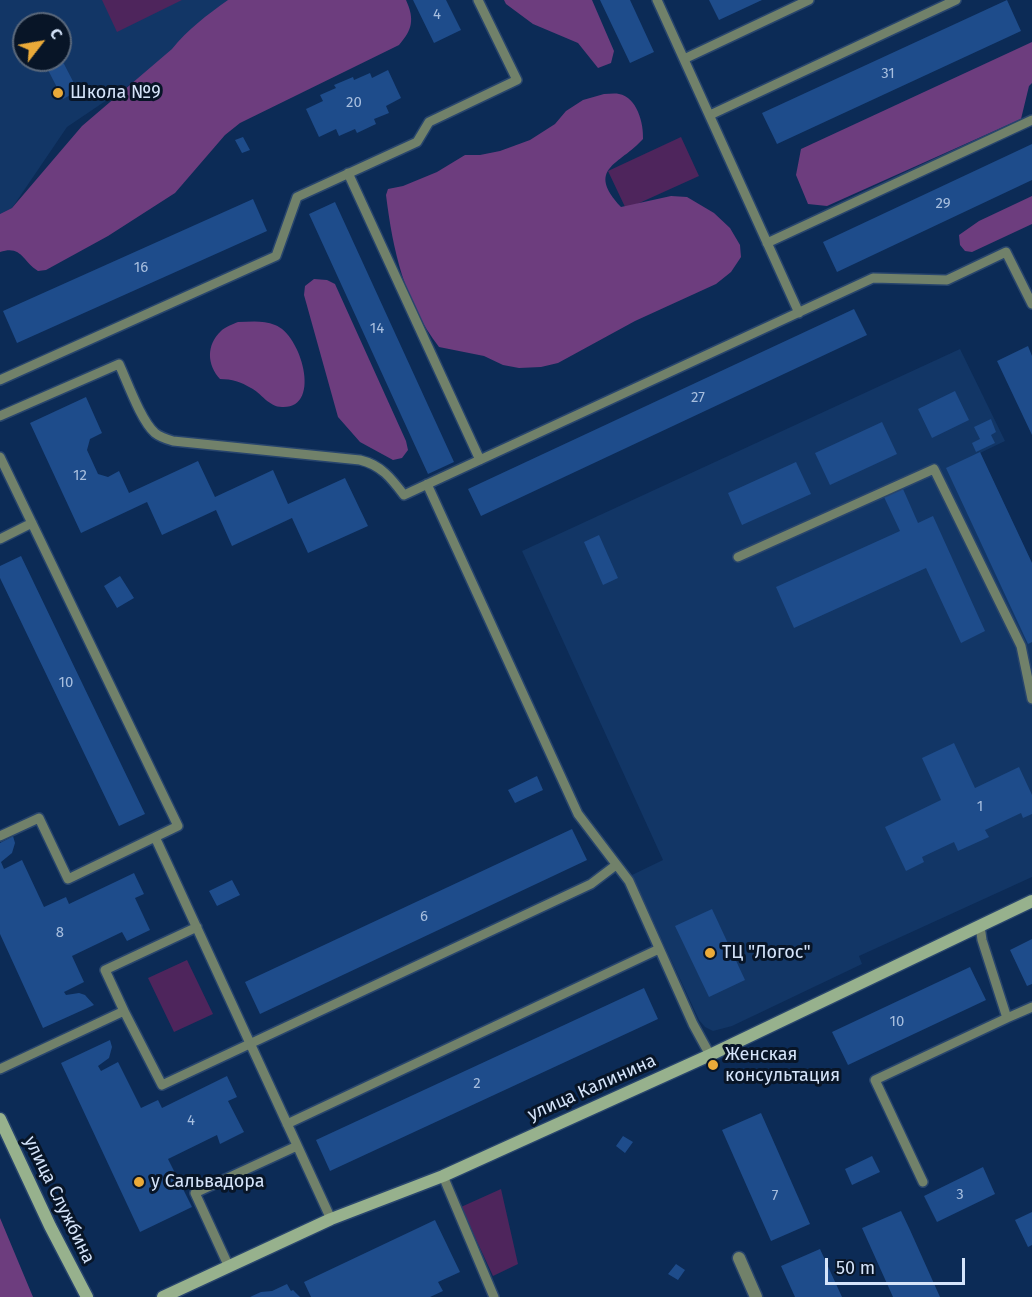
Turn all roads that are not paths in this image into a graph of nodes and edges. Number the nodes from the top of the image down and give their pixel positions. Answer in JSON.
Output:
{"nodes":[{"id":1,"x":478,"y":0,"type":"edge"},
{"id":2,"x":657,"y":0,"type":"edge"},
{"id":3,"x":809,"y":0,"type":"edge"},
{"id":4,"x":956,"y":0,"type":"edge"},
{"id":5,"x":684,"y":59,"type":"junction"},
{"id":6,"x":710,"y":115,"type":"junction"},
{"id":7,"x":1032,"y":120,"type":"edge"},
{"id":8,"x":348,"y":173,"type":"junction"},
{"id":9,"x":767,"y":243,"type":"junction"},
{"id":10,"x":1032,"y":304,"type":"edge"},
{"id":11,"x":799,"y":313,"type":"junction"},
{"id":12,"x":0,"y":380,"type":"edge"},
{"id":13,"x":0,"y":416,"type":"edge"},
{"id":14,"x":0,"y":457,"type":"edge"},
{"id":15,"x":480,"y":460,"type":"junction"},
{"id":16,"x":427,"y":484,"type":"junction"},
{"id":17,"x":32,"y":523,"type":"junction"},
{"id":18,"x":0,"y":539,"type":"edge"},
{"id":19,"x":738,"y":557,"type":"dead end"},
{"id":20,"x":1032,"y":699,"type":"edge"},
{"id":21,"x":0,"y":836,"type":"edge"},
{"id":22,"x":155,"y":837,"type":"junction"},
{"id":23,"x":616,"y":865,"type":"junction"},
{"id":24,"x":1032,"y":901,"type":"edge"},
{"id":25,"x":980,"y":926,"type":"junction"},
{"id":26,"x":196,"y":927,"type":"junction"},
{"id":27,"x":659,"y":949,"type":"junction"},
{"id":28,"x":1032,"y":1007,"type":"edge"},
{"id":29,"x":124,"y":1011,"type":"junction"},
{"id":30,"x":1007,"y":1018,"type":"junction"},
{"id":31,"x":250,"y":1044,"type":"junction"},
{"id":32,"x":710,"y":1055,"type":"junction"},
{"id":33,"x":0,"y":1069,"type":"edge"},
{"id":34,"x":0,"y":1119,"type":"edge"},
{"id":35,"x":286,"y":1124,"type":"junction"},
{"id":36,"x":297,"y":1146,"type":"junction"},
{"id":37,"x":443,"y":1176,"type":"junction"},
{"id":38,"x":923,"y":1182,"type":"dead end"},
{"id":39,"x":331,"y":1219,"type":"junction"},
{"id":40,"x":739,"y":1258,"type":"dead end"},
{"id":41,"x":229,"y":1266,"type":"junction"},
{"id":42,"x":491,"y":1296,"type":"edge"},
{"id":43,"x":87,"y":1297,"type":"edge"},
{"id":44,"x":163,"y":1297,"type":"edge"},
{"id":45,"x":756,"y":1297,"type":"edge"}],
"edges":[{"from":1,"to":8,"type":"lane"},
{"from":2,"to":5,"type":"lane"},
{"from":3,"to":5,"type":"lane"},
{"from":4,"to":6,"type":"lane"},
{"from":5,"to":6,"type":"lane"},
{"from":6,"to":9,"type":"lane"},
{"from":7,"to":9,"type":"lane"},
{"from":8,"to":12,"type":"lane"},
{"from":8,"to":15,"type":"lane"},
{"from":9,"to":11,"type":"lane"},
{"from":10,"to":11,"type":"lane"},
{"from":11,"to":15,"type":"lane"},
{"from":13,"to":16,"type":"lane"},
{"from":14,"to":17,"type":"lane"},
{"from":15,"to":16,"type":"lane"},
{"from":16,"to":23,"type":"lane"},
{"from":17,"to":18,"type":"lane"},
{"from":17,"to":22,"type":"lane"},
{"from":19,"to":20,"type":"lane"},
{"from":21,"to":22,"type":"lane"},
{"from":22,"to":26,"type":"lane"},
{"from":23,"to":27,"type":"lane"},
{"from":23,"to":31,"type":"lane"},
{"from":24,"to":25,"type":"street","name":"улица Калинина"},
{"from":25,"to":30,"type":"lane"},
{"from":25,"to":32,"type":"street","name":"улица Калинина"},
{"from":26,"to":29,"type":"lane"},
{"from":26,"to":31,"type":"lane"},
{"from":27,"to":32,"type":"lane"},
{"from":27,"to":35,"type":"lane"},
{"from":28,"to":30,"type":"lane"},
{"from":29,"to":31,"type":"lane"},
{"from":29,"to":33,"type":"lane"},
{"from":30,"to":38,"type":"lane"},
{"from":31,"to":35,"type":"lane"},
{"from":32,"to":37,"type":"street","name":"улица Калинина"},
{"from":34,"to":43,"type":"street","name":"улица Службина"},
{"from":35,"to":36,"type":"lane"},
{"from":36,"to":39,"type":"lane"},
{"from":36,"to":41,"type":"lane"},
{"from":37,"to":39,"type":"street","name":"улица Калинина"},
{"from":37,"to":42,"type":"lane"},
{"from":39,"to":41,"type":"street","name":"улица Калинина"},
{"from":40,"to":45,"type":"street"},
{"from":41,"to":44,"type":"street","name":"улица Калинина"}]}
